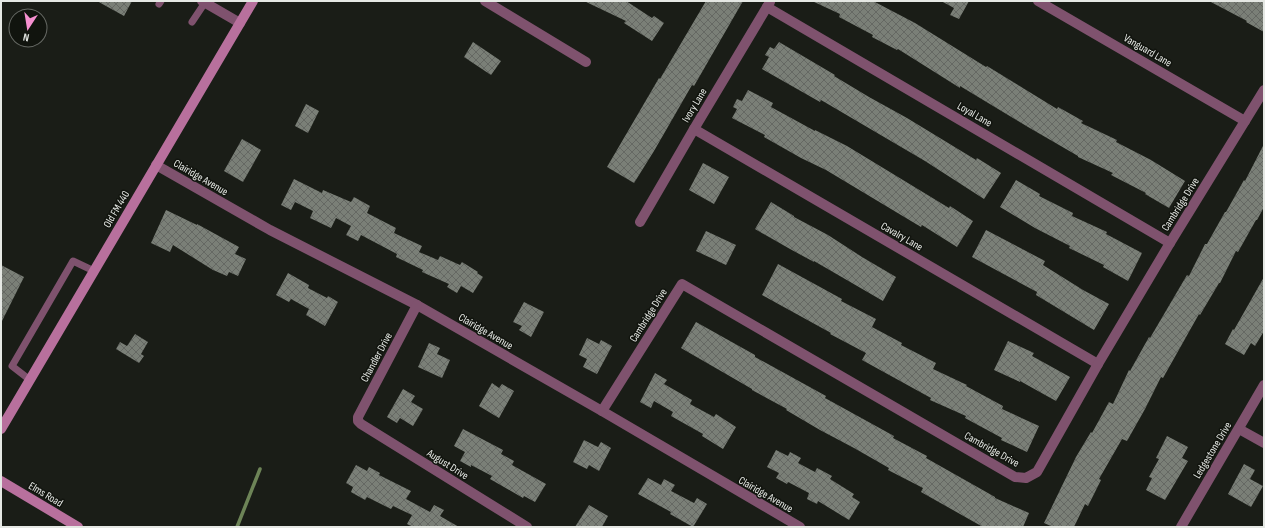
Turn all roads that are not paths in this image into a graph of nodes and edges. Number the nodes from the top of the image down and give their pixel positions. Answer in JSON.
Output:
{"nodes":[{"id":1,"x":253,"y":1,"type":"edge"},
{"id":2,"x":485,"y":1,"type":"edge"},
{"id":3,"x":1038,"y":1,"type":"edge"},
{"id":4,"x":204,"y":2,"type":"edge"},
{"id":5,"x":769,"y":4,"type":"edge"},
{"id":6,"x":192,"y":22,"type":"dead end"},
{"id":7,"x":240,"y":24,"type":"junction"},
{"id":8,"x":586,"y":62,"type":"dead end"},
{"id":9,"x":1264,"y":90,"type":"edge"},
{"id":10,"x":1245,"y":121,"type":"junction"},
{"id":11,"x":694,"y":129,"type":"junction"},
{"id":12,"x":156,"y":165,"type":"junction"},
{"id":13,"x":640,"y":222,"type":"dead end"},
{"id":14,"x":1170,"y":243,"type":"junction"},
{"id":15,"x":94,"y":271,"type":"junction"},
{"id":16,"x":417,"y":305,"type":"junction"},
{"id":17,"x":1098,"y":364,"type":"junction"},
{"id":18,"x":30,"y":380,"type":"junction"},
{"id":19,"x":1264,"y":385,"type":"edge"},
{"id":20,"x":602,"y":411,"type":"junction"},
{"id":21,"x":358,"y":420,"type":"joint"},
{"id":22,"x":1239,"y":428,"type":"junction"},
{"id":23,"x":1,"y":429,"type":"edge"},
{"id":24,"x":1264,"y":443,"type":"edge"},
{"id":25,"x":1,"y":481,"type":"edge"},
{"id":26,"x":78,"y":527,"type":"edge"},
{"id":27,"x":527,"y":527,"type":"edge"},
{"id":28,"x":800,"y":527,"type":"edge"},
{"id":29,"x":1181,"y":527,"type":"edge"}],
"edges":[{"from":1,"to":7,"type":"street","name":"Old FM 440"},
{"from":2,"to":8,"type":"street"},
{"from":3,"to":10,"type":"street","name":"Vanguard Lane"},
{"from":4,"to":6,"type":"lane"},
{"from":4,"to":7,"type":"street"},
{"from":5,"to":11,"type":"street","name":"Ivory Lane"},
{"from":5,"to":14,"type":"street","name":"Loyal Lane"},
{"from":7,"to":12,"type":"street","name":"Old FM 440"},
{"from":9,"to":10,"type":"street","name":"Cambridge Drive"},
{"from":10,"to":14,"type":"street","name":"Cambridge Drive"},
{"from":11,"to":13,"type":"street","name":"Ivory Lane"},
{"from":11,"to":17,"type":"street","name":"Cavalry Lane"},
{"from":12,"to":15,"type":"street","name":"Old FM 440"},
{"from":12,"to":16,"type":"street","name":"Clairidge Avenue"},
{"from":14,"to":17,"type":"street","name":"Cambridge Drive"},
{"from":15,"to":18,"type":"street","name":"Old FM 440"},
{"from":15,"to":18,"type":"lane"},
{"from":16,"to":20,"type":"street","name":"Clairidge Avenue"},
{"from":16,"to":21,"type":"street","name":"Chandler Drive"},
{"from":17,"to":20,"type":"street","name":"Cambridge Drive"},
{"from":18,"to":23,"type":"street","name":"Old FM 440"},
{"from":19,"to":22,"type":"street","name":"Ledgestone Drive"},
{"from":20,"to":28,"type":"street","name":"Clairidge Avenue"},
{"from":21,"to":27,"type":"street","name":"August Drive"},
{"from":22,"to":24,"type":"street"},
{"from":22,"to":29,"type":"street","name":"Ledgestone Drive"},
{"from":25,"to":26,"type":"street","name":"Elms Road"}]}
